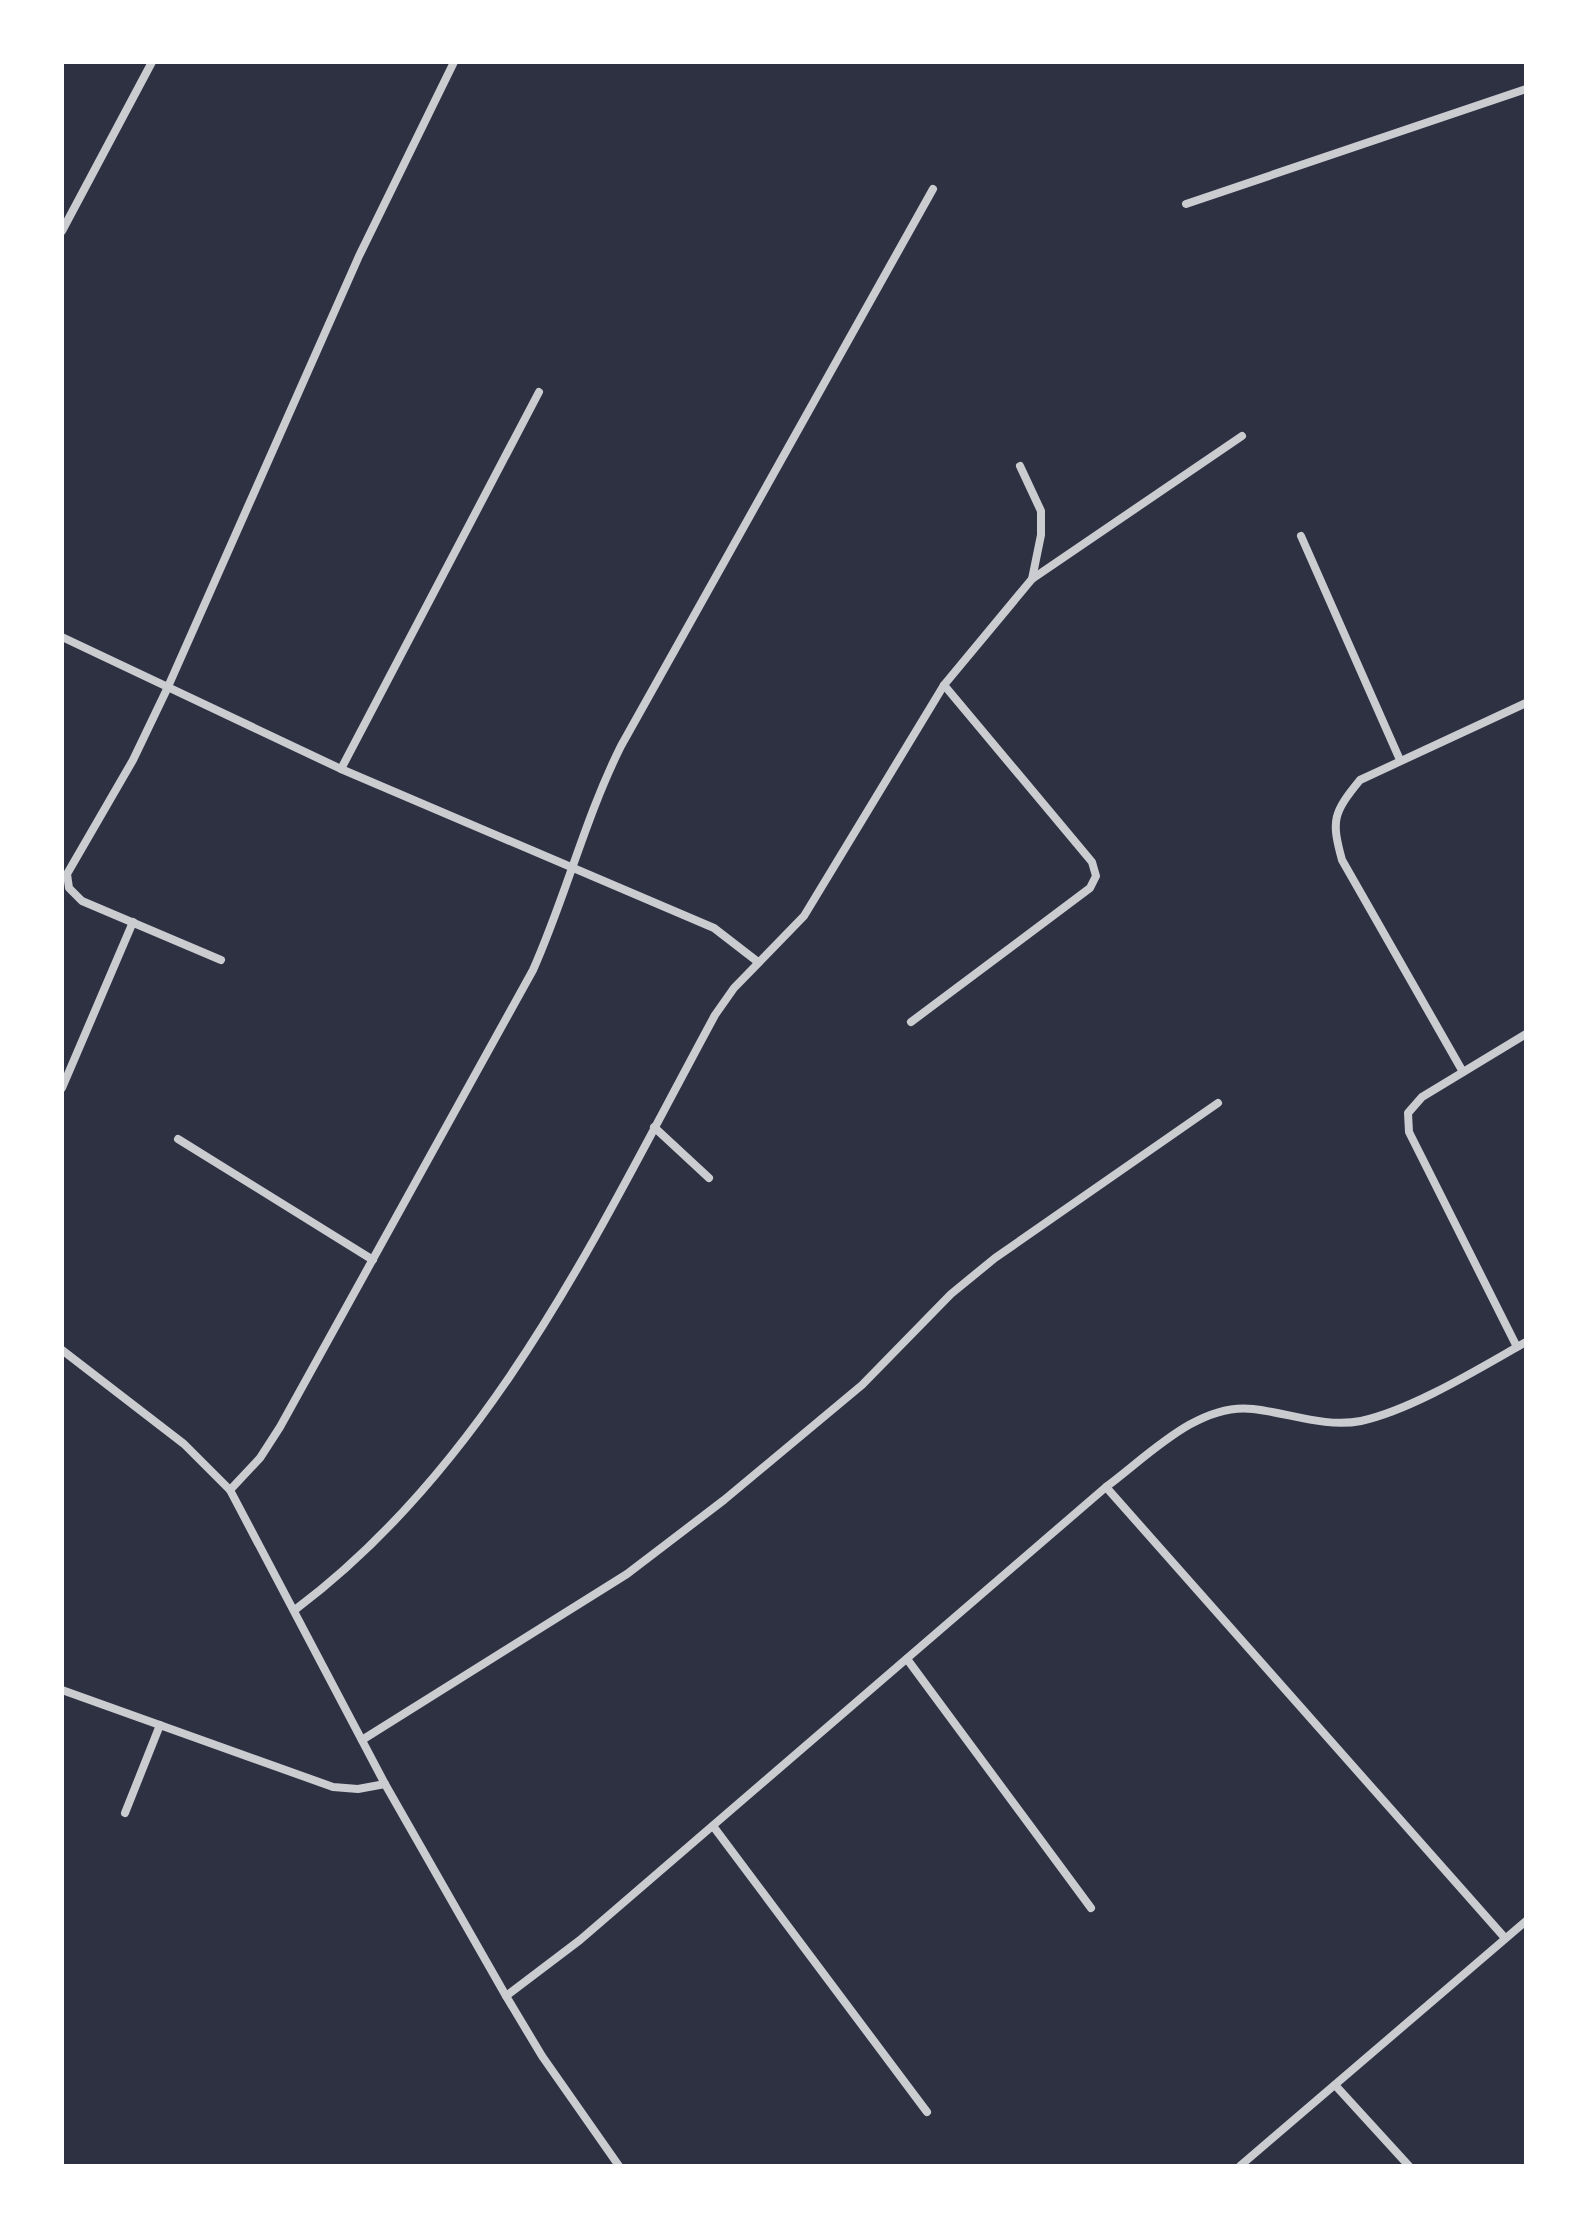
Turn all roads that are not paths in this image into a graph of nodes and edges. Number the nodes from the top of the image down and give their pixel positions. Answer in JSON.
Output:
{"nodes":[{"id":1,"x":152,"y":62,"type":"edge"},
{"id":2,"x":454,"y":62,"type":"edge"},
{"id":3,"x":1526,"y":89,"type":"edge"},
{"id":4,"x":933,"y":189,"type":"dead end"},
{"id":5,"x":1186,"y":204,"type":"dead end"},
{"id":6,"x":62,"y":231,"type":"edge"},
{"id":7,"x":539,"y":392,"type":"dead end"},
{"id":8,"x":1242,"y":436,"type":"dead end"},
{"id":9,"x":1020,"y":466,"type":"dead end"},
{"id":10,"x":1301,"y":536,"type":"dead end"},
{"id":11,"x":1032,"y":579,"type":"junction"},
{"id":12,"x":62,"y":637,"type":"edge"},
{"id":13,"x":944,"y":685,"type":"junction"},
{"id":14,"x":167,"y":689,"type":"junction"},
{"id":15,"x":1526,"y":703,"type":"edge"},
{"id":16,"x":1400,"y":760,"type":"junction"},
{"id":17,"x":341,"y":769,"type":"junction"},
{"id":18,"x":574,"y":867,"type":"junction"},
{"id":19,"x":133,"y":922,"type":"junction"},
{"id":20,"x":221,"y":960,"type":"dead end"},
{"id":21,"x":758,"y":962,"type":"junction"},
{"id":22,"x":911,"y":1022,"type":"dead end"},
{"id":23,"x":1526,"y":1034,"type":"edge"},
{"id":24,"x":1463,"y":1072,"type":"junction"},
{"id":25,"x":62,"y":1088,"type":"edge"},
{"id":26,"x":1218,"y":1103,"type":"dead end"},
{"id":27,"x":654,"y":1127,"type":"junction"},
{"id":28,"x":178,"y":1139,"type":"dead end"},
{"id":29,"x":709,"y":1178,"type":"dead end"},
{"id":30,"x":373,"y":1260,"type":"junction"},
{"id":31,"x":1526,"y":1342,"type":"edge"},
{"id":32,"x":1517,"y":1347,"type":"junction"},
{"id":33,"x":62,"y":1350,"type":"edge"},
{"id":34,"x":1106,"y":1487,"type":"junction"},
{"id":35,"x":230,"y":1490,"type":"junction"},
{"id":36,"x":296,"y":1609,"type":"junction"},
{"id":37,"x":907,"y":1659,"type":"junction"},
{"id":38,"x":62,"y":1690,"type":"edge"},
{"id":39,"x":160,"y":1725,"type":"junction"},
{"id":40,"x":362,"y":1740,"type":"junction"},
{"id":41,"x":385,"y":1784,"type":"junction"},
{"id":42,"x":125,"y":1813,"type":"dead end"},
{"id":43,"x":713,"y":1826,"type":"junction"},
{"id":44,"x":1091,"y":1908,"type":"dead end"},
{"id":45,"x":1526,"y":1921,"type":"edge"},
{"id":46,"x":1505,"y":1938,"type":"junction"},
{"id":47,"x":506,"y":1996,"type":"junction"},
{"id":48,"x":1335,"y":2085,"type":"junction"},
{"id":49,"x":927,"y":2112,"type":"dead end"},
{"id":50,"x":619,"y":2166,"type":"edge"},
{"id":51,"x":1240,"y":2166,"type":"edge"},
{"id":52,"x":1409,"y":2166,"type":"edge"}],
"edges":[{"from":1,"to":6,"type":"street"},
{"from":2,"to":14,"type":"street"},
{"from":3,"to":5,"type":"street"},
{"from":4,"to":18,"type":"street"},
{"from":7,"to":17,"type":"street"},
{"from":8,"to":11,"type":"street"},
{"from":9,"to":11,"type":"street"},
{"from":10,"to":16,"type":"street"},
{"from":11,"to":13,"type":"street"},
{"from":12,"to":14,"type":"street"},
{"from":13,"to":21,"type":"street"},
{"from":13,"to":22,"type":"street"},
{"from":14,"to":17,"type":"street"},
{"from":14,"to":19,"type":"street"},
{"from":15,"to":16,"type":"street"},
{"from":16,"to":24,"type":"street"},
{"from":17,"to":18,"type":"street"},
{"from":18,"to":21,"type":"street"},
{"from":18,"to":30,"type":"street"},
{"from":19,"to":20,"type":"street"},
{"from":19,"to":25,"type":"street"},
{"from":21,"to":27,"type":"street"},
{"from":23,"to":24,"type":"street"},
{"from":24,"to":32,"type":"street"},
{"from":26,"to":40,"type":"street"},
{"from":27,"to":29,"type":"street"},
{"from":27,"to":36,"type":"street"},
{"from":28,"to":30,"type":"street"},
{"from":30,"to":35,"type":"street"},
{"from":31,"to":32,"type":"street"},
{"from":32,"to":34,"type":"street"},
{"from":33,"to":35,"type":"street"},
{"from":34,"to":37,"type":"street"},
{"from":34,"to":46,"type":"street"},
{"from":35,"to":36,"type":"street"},
{"from":36,"to":40,"type":"street"},
{"from":37,"to":43,"type":"street"},
{"from":37,"to":44,"type":"street"},
{"from":38,"to":39,"type":"street"},
{"from":39,"to":41,"type":"street"},
{"from":39,"to":42,"type":"street"},
{"from":40,"to":41,"type":"street"},
{"from":41,"to":47,"type":"street"},
{"from":43,"to":47,"type":"street"},
{"from":43,"to":49,"type":"street"},
{"from":45,"to":46,"type":"street"},
{"from":46,"to":48,"type":"street"},
{"from":47,"to":50,"type":"street"},
{"from":48,"to":51,"type":"street"},
{"from":48,"to":52,"type":"street"}]}
